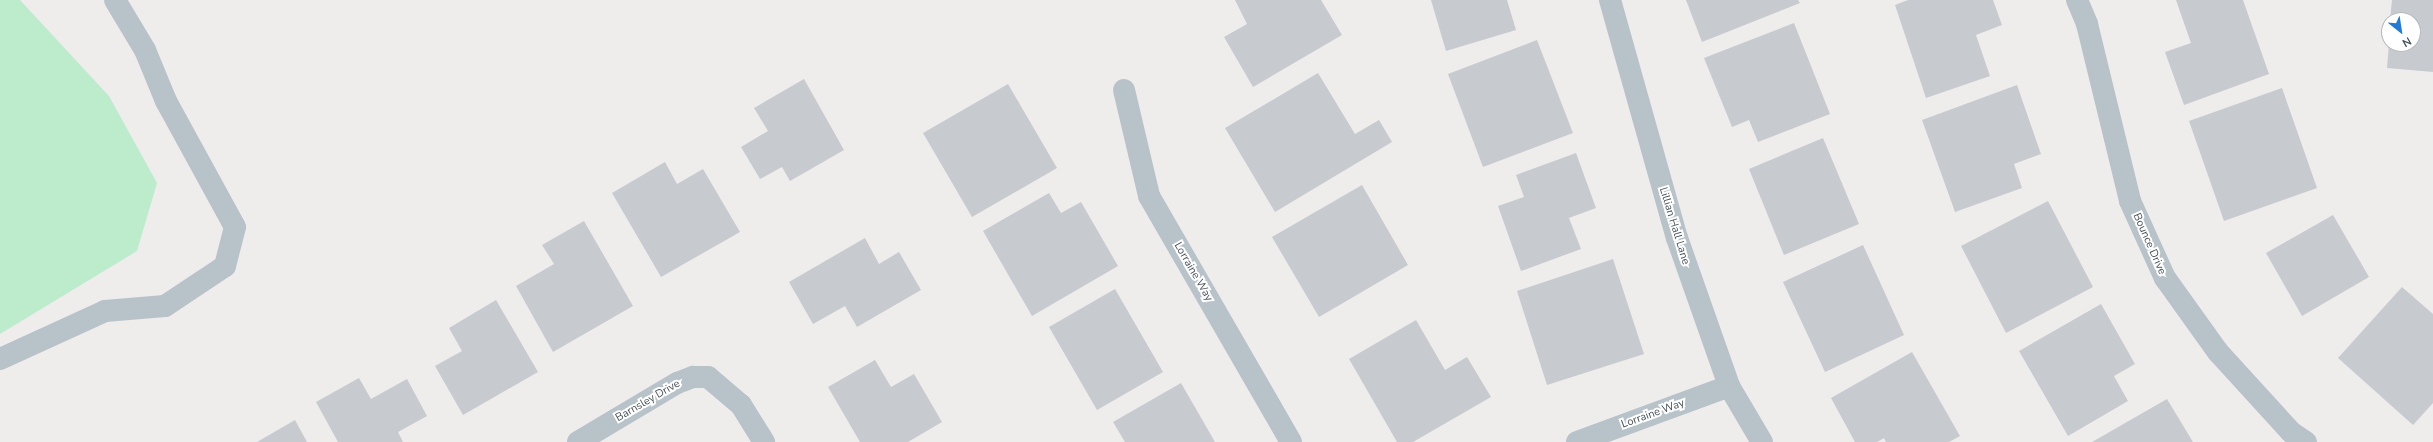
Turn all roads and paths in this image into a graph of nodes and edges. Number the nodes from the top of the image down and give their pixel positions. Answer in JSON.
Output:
{"nodes":[{"id":1,"x":115,"y":0,"type":"edge"},
{"id":2,"x":1610,"y":0,"type":"edge"},
{"id":3,"x":2077,"y":0,"type":"edge"},
{"id":4,"x":1124,"y":90,"type":"dead end"},
{"id":5,"x":0,"y":359,"type":"edge"},
{"id":6,"x":1730,"y":386,"type":"junction"},
{"id":7,"x":578,"y":442,"type":"edge"},
{"id":8,"x":764,"y":442,"type":"edge"},
{"id":9,"x":1291,"y":442,"type":"edge"},
{"id":10,"x":1577,"y":442,"type":"edge"},
{"id":11,"x":1762,"y":442,"type":"edge"},
{"id":12,"x":2306,"y":442,"type":"edge"}],
"edges":[{"from":1,"to":5,"type":"street"},
{"from":2,"to":6,"type":"street","name":"Lillian Hall Lane"},
{"from":3,"to":12,"type":"street","name":"Bounce Drive"},
{"from":4,"to":9,"type":"street","name":"Lorraine Way"},
{"from":6,"to":10,"type":"street","name":"Lorraine Way"},
{"from":6,"to":11,"type":"street","name":"Lillian Hall Lane"},
{"from":7,"to":8,"type":"street","name":"Barnsley Drive"}]}
